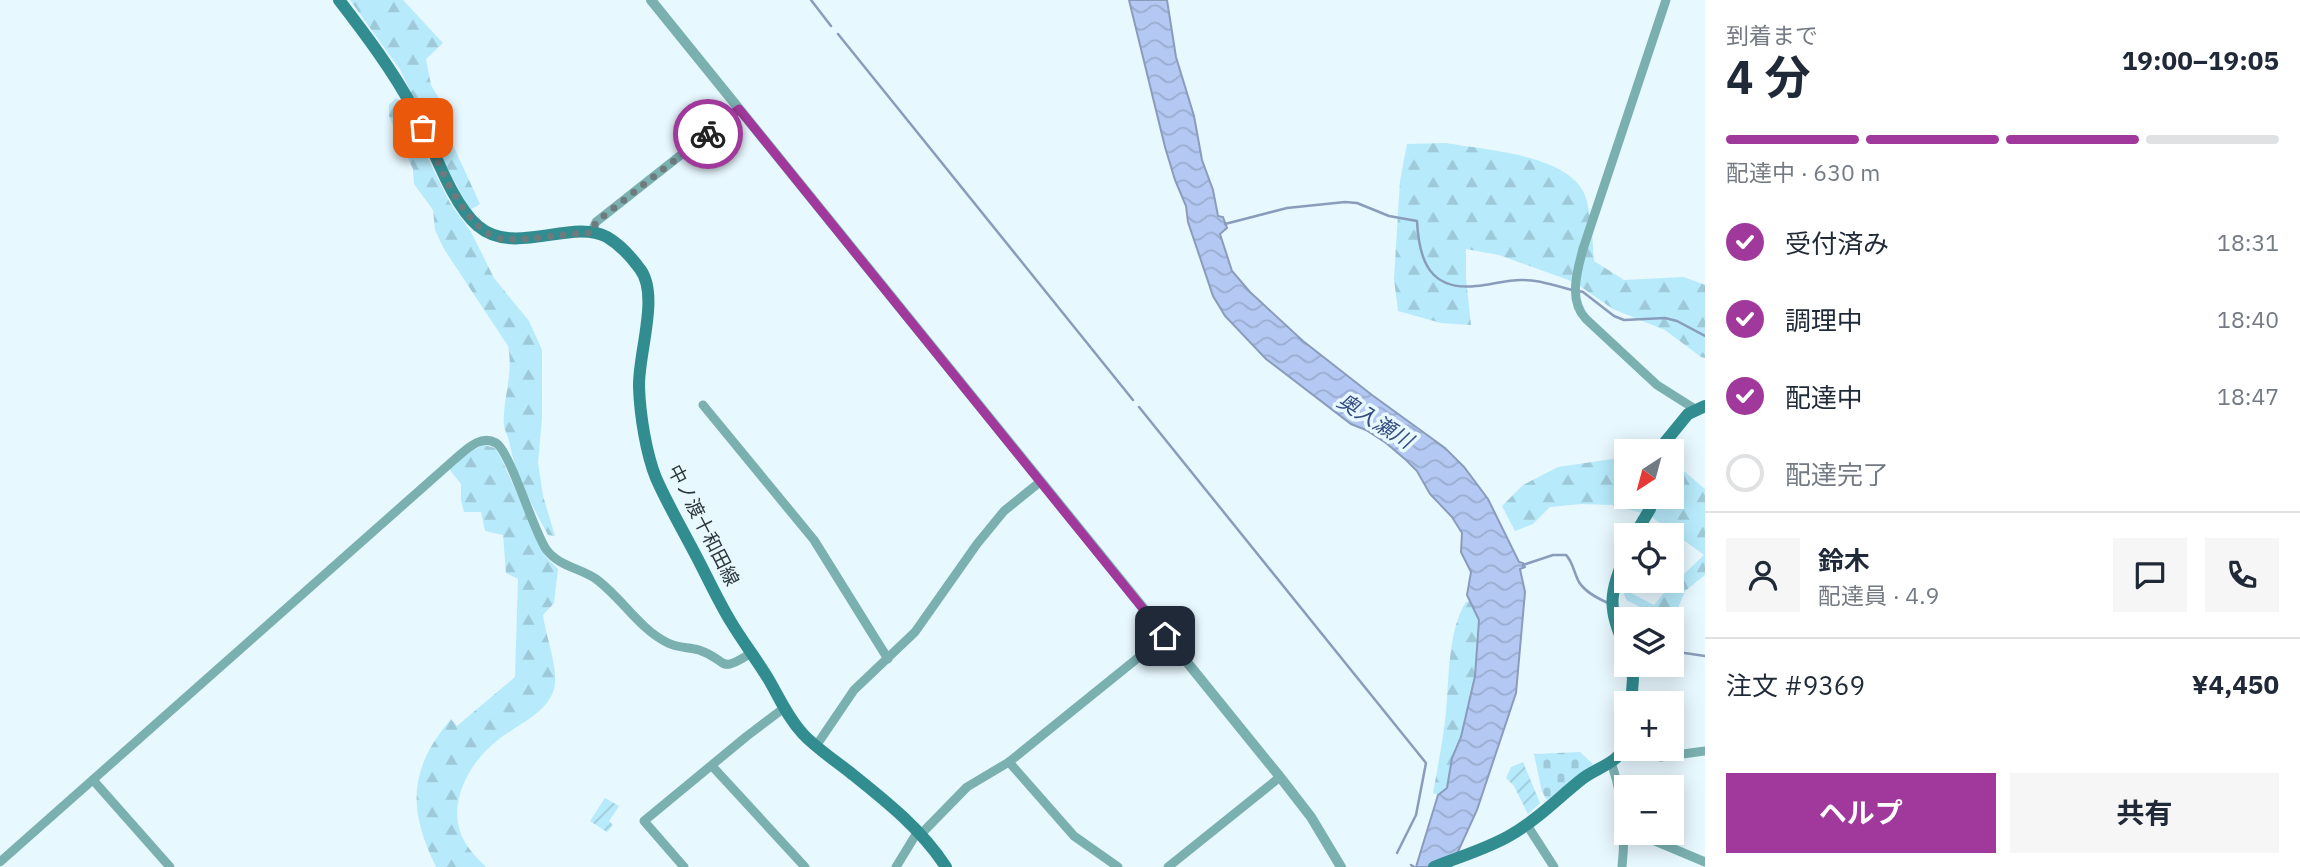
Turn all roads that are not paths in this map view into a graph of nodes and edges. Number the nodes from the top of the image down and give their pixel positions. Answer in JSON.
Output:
{"nodes":[{"id":1,"x":339,"y":0,"type":"edge"},
{"id":2,"x":651,"y":0,"type":"edge"},
{"id":3,"x":1666,"y":0,"type":"edge"},
{"id":4,"x":739,"y":109,"type":"junction"},
{"id":5,"x":591,"y":233,"type":"junction"},
{"id":6,"x":704,"y":405,"type":"dead end"},
{"id":7,"x":1700,"y":407,"type":"edge"},
{"id":8,"x":1667,"y":439,"type":"edge"},
{"id":9,"x":1040,"y":482,"type":"junction"},
{"id":10,"x":1614,"y":593,"type":"edge"},
{"id":11,"x":1614,"y":613,"type":"edge"},
{"id":12,"x":1165,"y":636,"type":"junction"},
{"id":13,"x":751,"y":653,"type":"junction"},
{"id":14,"x":888,"y":659,"type":"junction"},
{"id":15,"x":784,"y":708,"type":"junction"},
{"id":16,"x":816,"y":746,"type":"junction"},
{"id":17,"x":1705,"y":751,"type":"edge"},
{"id":18,"x":1684,"y":754,"type":"edge"},
{"id":19,"x":1614,"y":759,"type":"edge"},
{"id":20,"x":1009,"y":762,"type":"junction"},
{"id":21,"x":1611,"y":762,"type":"junction"},
{"id":22,"x":712,"y":766,"type":"junction"},
{"id":23,"x":1616,"y":775,"type":"edge"},
{"id":24,"x":1280,"y":777,"type":"junction"},
{"id":25,"x":93,"y":780,"type":"junction"},
{"id":26,"x":1527,"y":825,"type":"junction"},
{"id":27,"x":920,"y":832,"type":"junction"},
{"id":28,"x":1624,"y":845,"type":"edge"},
{"id":29,"x":1665,"y":845,"type":"edge"},
{"id":30,"x":0,"y":862,"type":"edge"},
{"id":31,"x":1705,"y":862,"type":"edge"},
{"id":32,"x":170,"y":867,"type":"edge"},
{"id":33,"x":684,"y":867,"type":"edge"},
{"id":34,"x":804,"y":867,"type":"edge"},
{"id":35,"x":896,"y":867,"type":"edge"},
{"id":36,"x":946,"y":867,"type":"edge"},
{"id":37,"x":1118,"y":867,"type":"edge"},
{"id":38,"x":1168,"y":867,"type":"edge"},
{"id":39,"x":1341,"y":867,"type":"edge"},
{"id":40,"x":1434,"y":867,"type":"edge"},
{"id":41,"x":1554,"y":867,"type":"edge"},
{"id":42,"x":1622,"y":867,"type":"edge"}],
"edges":[{"from":1,"to":5,"type":"main road"},
{"from":2,"to":4,"type":"street"},
{"from":3,"to":7,"type":"street"},
{"from":4,"to":5,"type":"street"},
{"from":4,"to":9,"type":"street"},
{"from":5,"to":13,"type":"main road","name":"中ノ渡十和田線"},
{"from":6,"to":14,"type":"street"},
{"from":7,"to":8,"type":"main road"},
{"from":9,"to":12,"type":"street"},
{"from":9,"to":14,"type":"street"},
{"from":10,"to":11,"type":"main road"},
{"from":12,"to":20,"type":"street"},
{"from":12,"to":24,"type":"street"},
{"from":13,"to":15,"type":"main road","name":"中ノ渡十和田線"},
{"from":13,"to":25,"type":"street"},
{"from":14,"to":16,"type":"street"},
{"from":15,"to":16,"type":"main road","name":"中ノ渡十和田線"},
{"from":15,"to":22,"type":"street"},
{"from":16,"to":27,"type":"main road","name":"中ノ渡十和田線"},
{"from":17,"to":18,"type":"street"},
{"from":19,"to":21,"type":"main road"},
{"from":20,"to":27,"type":"street"},
{"from":20,"to":37,"type":"street"},
{"from":21,"to":23,"type":"street"},
{"from":21,"to":26,"type":"main road"},
{"from":22,"to":33,"type":"street"},
{"from":22,"to":34,"type":"street"},
{"from":24,"to":38,"type":"street"},
{"from":24,"to":39,"type":"street"},
{"from":25,"to":30,"type":"street"},
{"from":25,"to":32,"type":"street"},
{"from":26,"to":40,"type":"main road"},
{"from":26,"to":41,"type":"street"},
{"from":27,"to":35,"type":"street"},
{"from":27,"to":36,"type":"main road","name":"中ノ渡十和田線"},
{"from":28,"to":42,"type":"street"},
{"from":29,"to":31,"type":"street"}]}
